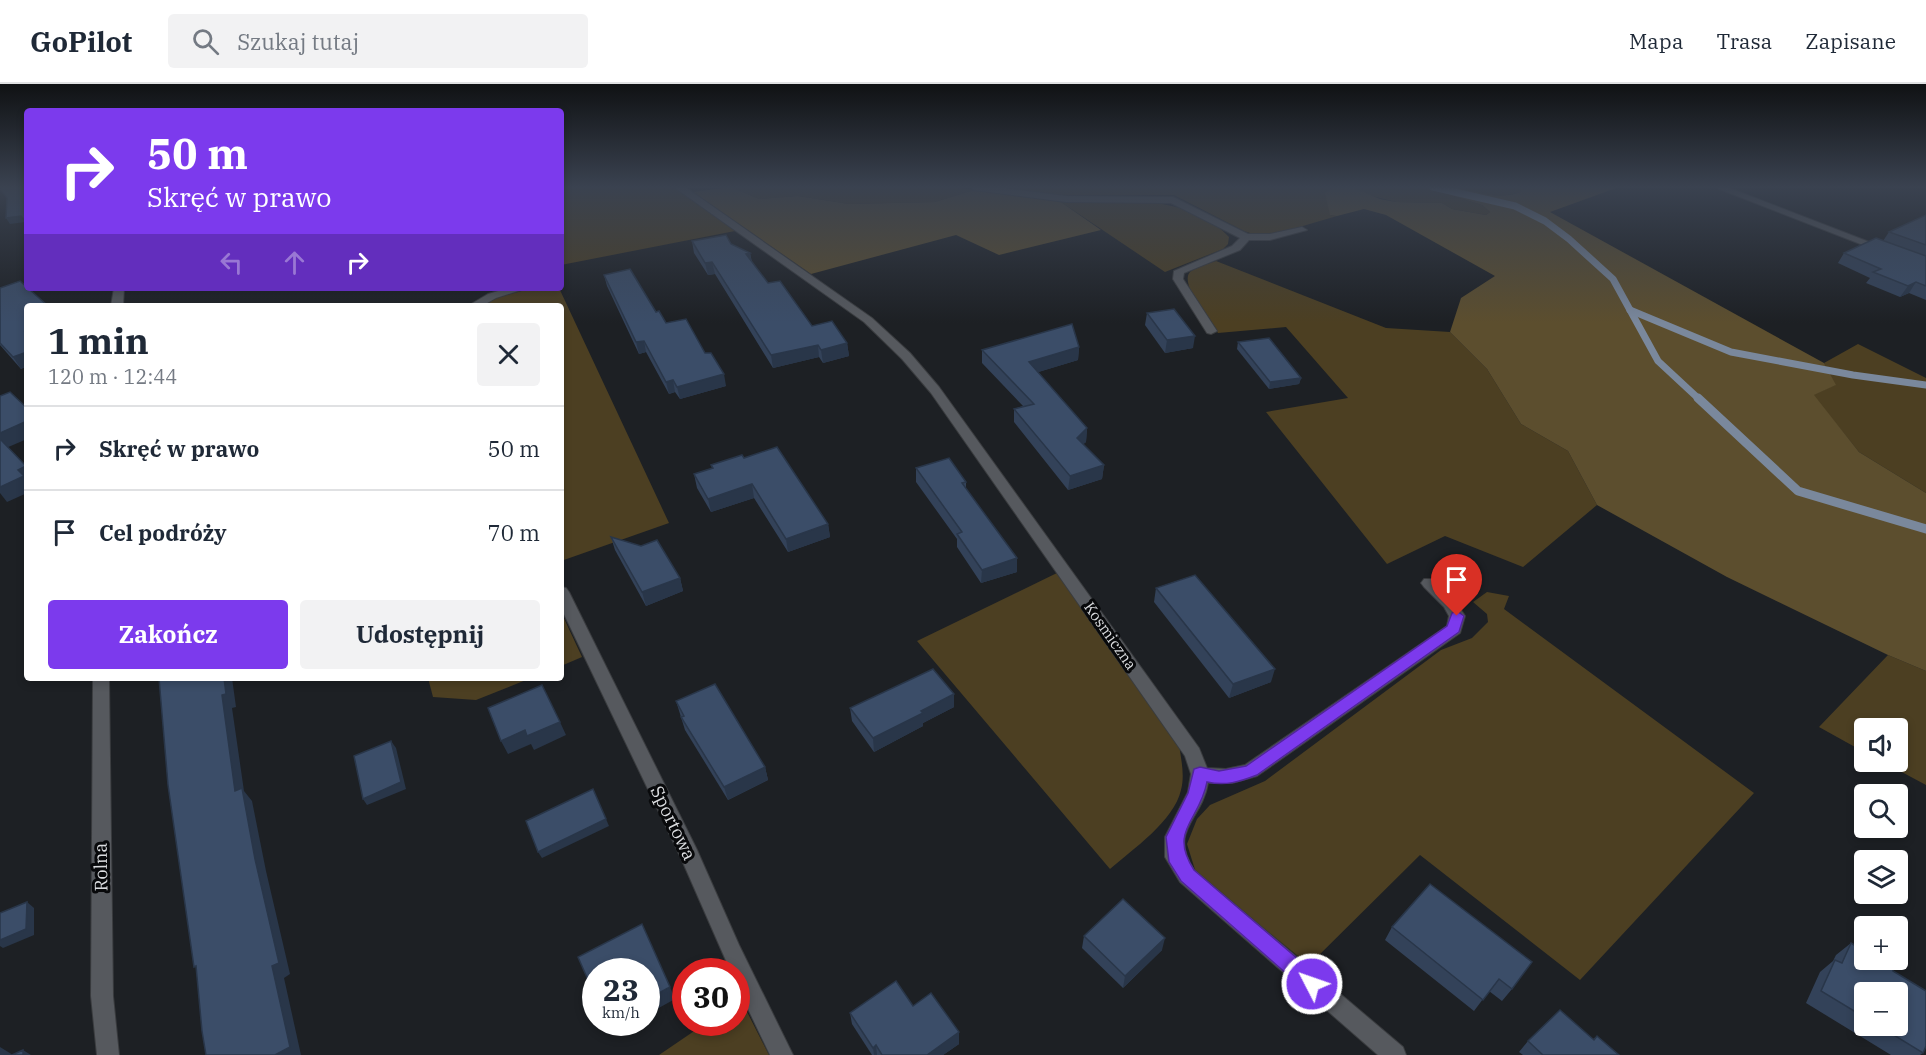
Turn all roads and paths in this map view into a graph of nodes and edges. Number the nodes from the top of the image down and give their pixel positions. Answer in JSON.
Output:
{"nodes":[{"id":1,"x":745,"y":232,"type":"edge"},
{"id":2,"x":1237,"y":232,"type":"edge"},
{"id":3,"x":1291,"y":232,"type":"edge"},
{"id":4,"x":1839,"y":232,"type":"edge"},
{"id":5,"x":1246,"y":237,"type":"junction"},
{"id":6,"x":1894,"y":253,"type":"edge"},
{"id":7,"x":511,"y":291,"type":"edge"},
{"id":8,"x":479,"y":303,"type":"edge"},
{"id":9,"x":1211,"y":331,"type":"dead end"},
{"id":10,"x":1429,"y":583,"type":"dead end"},
{"id":11,"x":564,"y":598,"type":"edge"},
{"id":12,"x":101,"y":681,"type":"edge"},
{"id":13,"x":1200,"y":774,"type":"junction"},
{"id":14,"x":108,"y":1055,"type":"edge"},
{"id":15,"x":782,"y":1055,"type":"edge"},
{"id":16,"x":1395,"y":1055,"type":"edge"}],
"edges":[{"from":1,"to":13,"type":"street","name":"Kosmiczna"},
{"from":2,"to":5,"type":"street"},
{"from":3,"to":5,"type":"street"},
{"from":4,"to":6,"type":"street"},
{"from":5,"to":9,"type":"street"},
{"from":7,"to":8,"type":"street"},
{"from":10,"to":13,"type":"street"},
{"from":11,"to":15,"type":"street","name":"Sportowa"},
{"from":12,"to":14,"type":"street","name":"Rolna"},
{"from":13,"to":16,"type":"street"}]}
